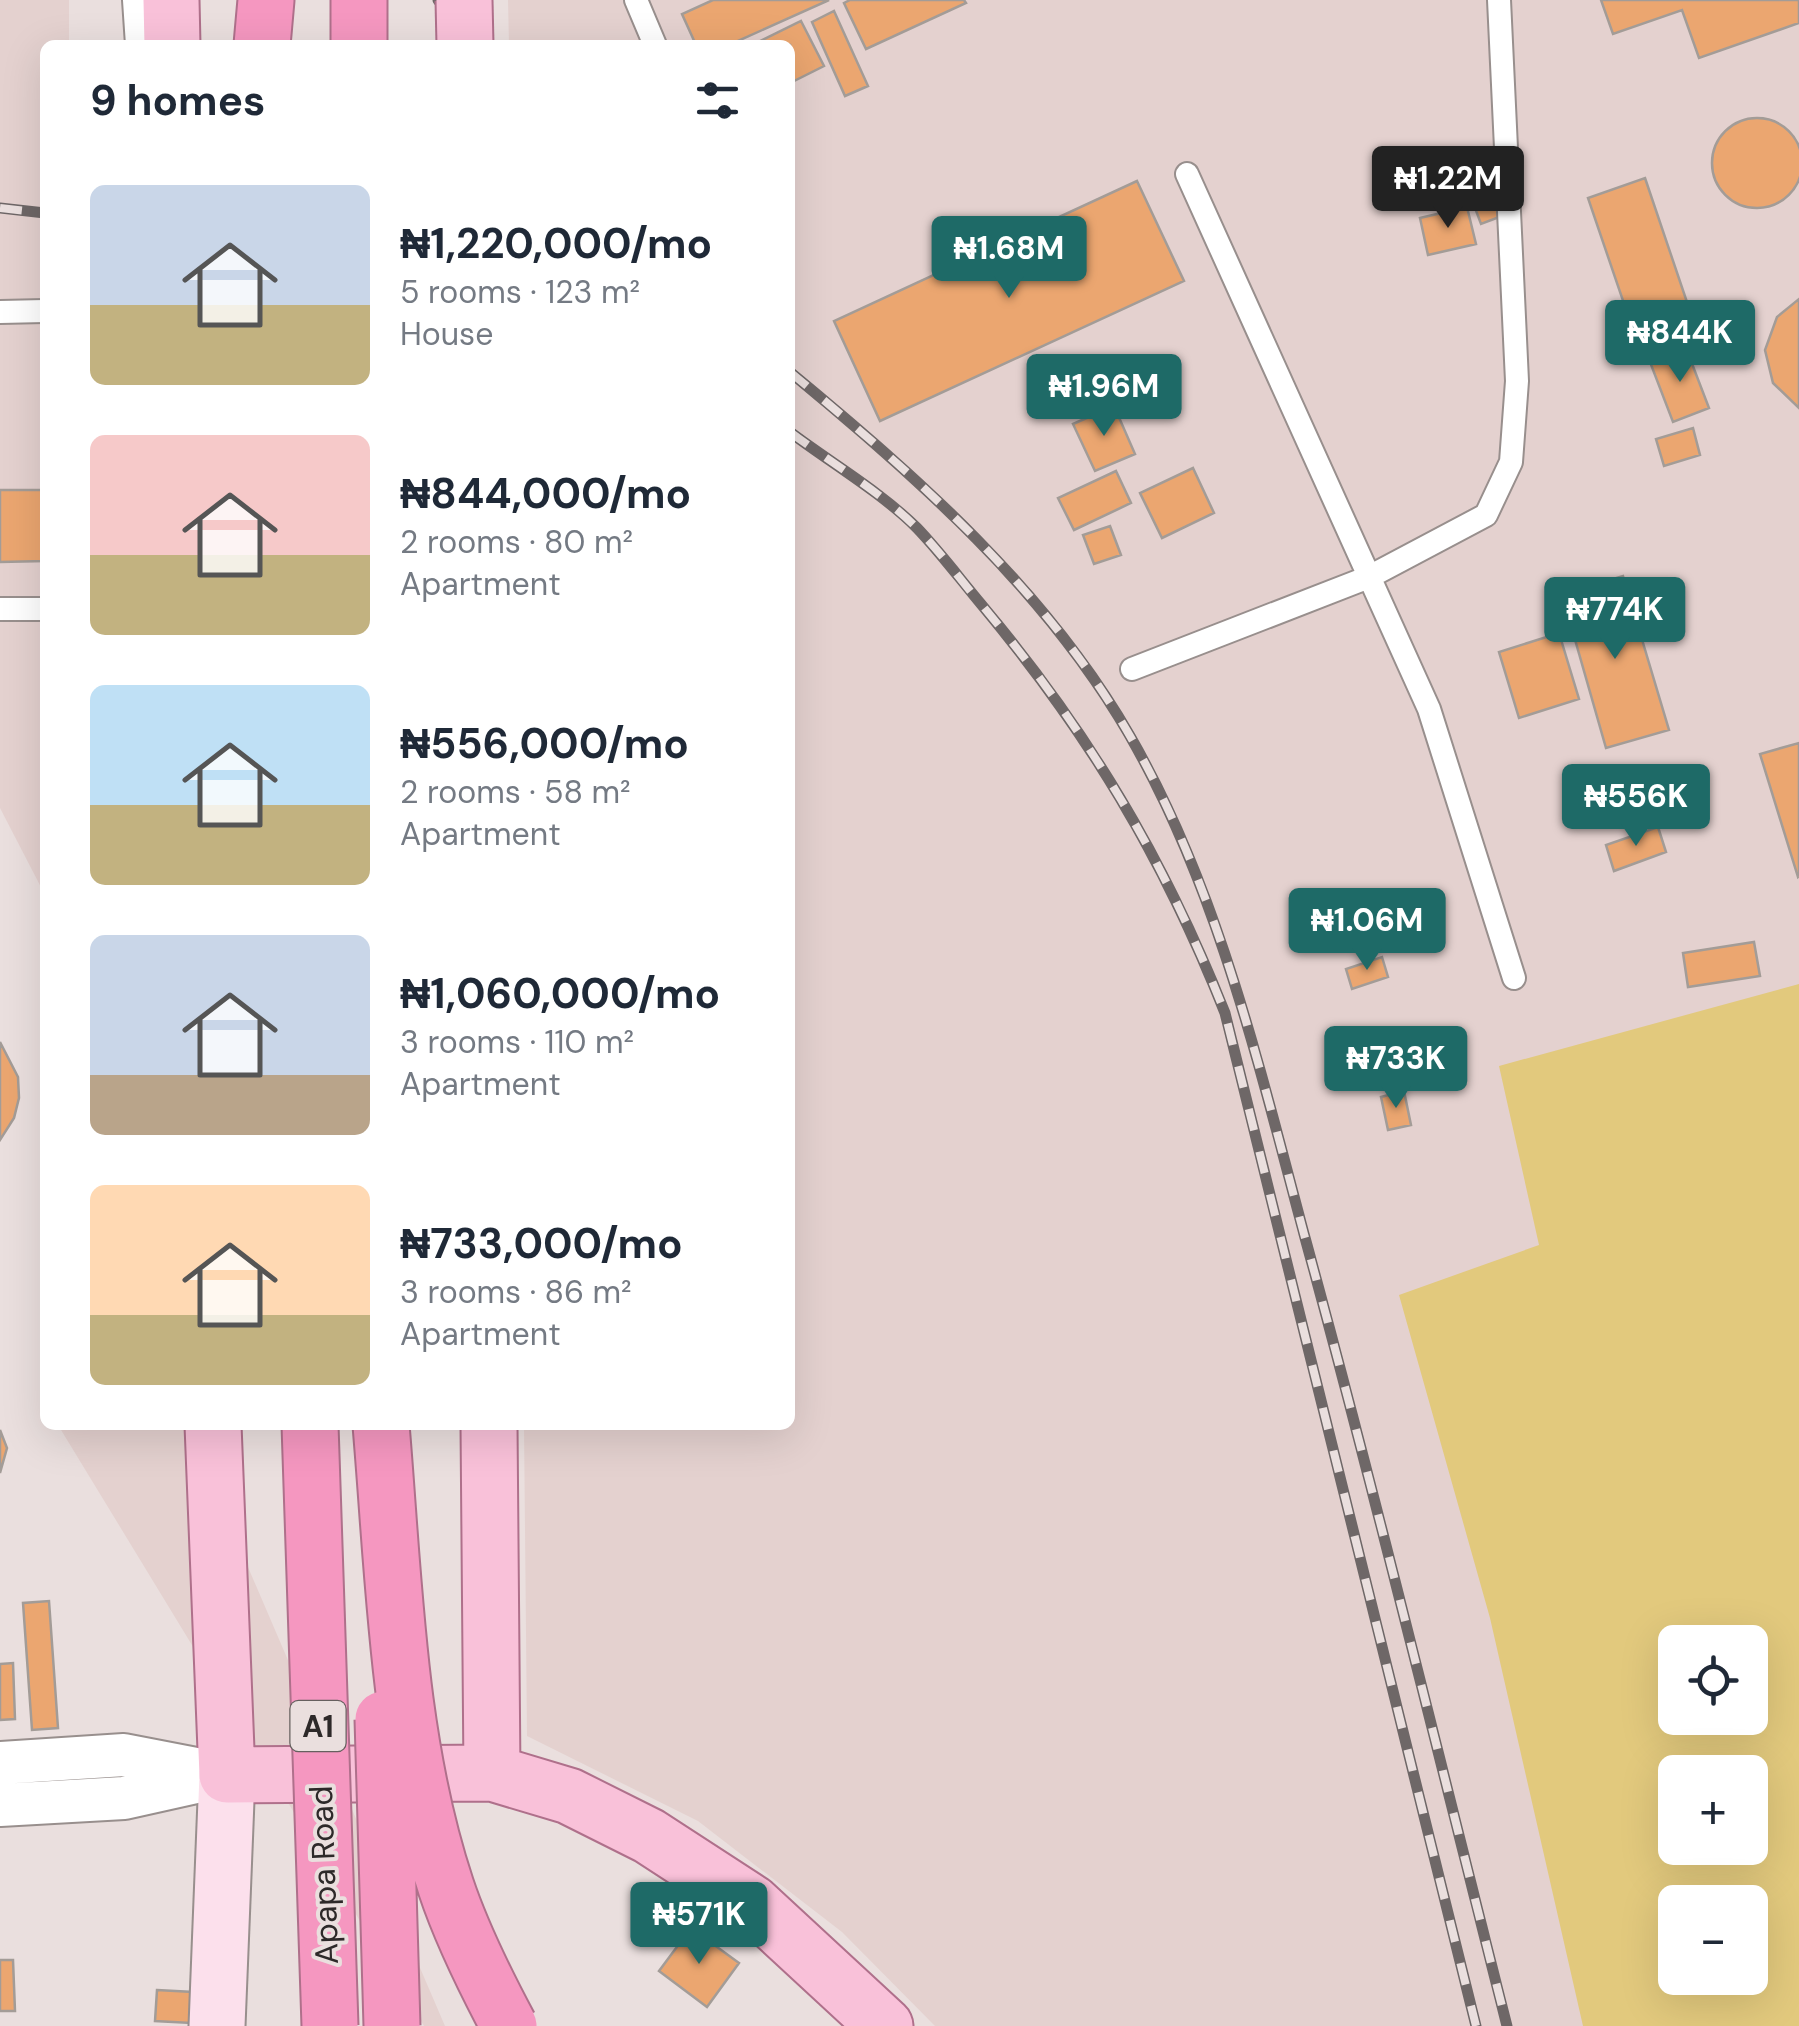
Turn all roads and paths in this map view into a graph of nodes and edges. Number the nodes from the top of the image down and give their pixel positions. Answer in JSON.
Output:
{"nodes":[{"id":1,"x":134,"y":0,"type":"edge"},
{"id":2,"x":170,"y":0,"type":"edge"},
{"id":3,"x":268,"y":0,"type":"edge"},
{"id":4,"x":359,"y":0,"type":"edge"},
{"id":5,"x":464,"y":0,"type":"edge"},
{"id":6,"x":636,"y":0,"type":"edge"},
{"id":7,"x":1500,"y":0,"type":"edge"},
{"id":8,"x":137,"y":40,"type":"edge"},
{"id":9,"x":172,"y":40,"type":"edge"},
{"id":10,"x":263,"y":40,"type":"edge"},
{"id":11,"x":272,"y":40,"type":"edge"},
{"id":12,"x":359,"y":40,"type":"edge"},
{"id":13,"x":465,"y":40,"type":"edge"},
{"id":14,"x":653,"y":40,"type":"edge"},
{"id":15,"x":1186,"y":174,"type":"dead end"},
{"id":16,"x":40,"y":310,"type":"edge"},
{"id":17,"x":0,"y":312,"type":"edge"},
{"id":18,"x":1370,"y":577,"type":"junction"},
{"id":19,"x":0,"y":610,"type":"edge"},
{"id":20,"x":40,"y":610,"type":"edge"},
{"id":21,"x":1132,"y":670,"type":"dead end"},
{"id":22,"x":1514,"y":978,"type":"dead end"},
{"id":23,"x":213,"y":1430,"type":"edge"},
{"id":24,"x":310,"y":1430,"type":"edge"},
{"id":25,"x":380,"y":1430,"type":"edge"},
{"id":26,"x":380,"y":1430,"type":"edge"},
{"id":27,"x":489,"y":1430,"type":"edge"},
{"id":28,"x":0,"y":1763,"type":"edge"},
{"id":29,"x":492,"y":1773,"type":"junction"},
{"id":30,"x":227,"y":1775,"type":"junction"},
{"id":31,"x":0,"y":1805,"type":"edge"},
{"id":32,"x":217,"y":2026,"type":"edge"},
{"id":33,"x":330,"y":2026,"type":"edge"},
{"id":34,"x":392,"y":2026,"type":"edge"},
{"id":35,"x":508,"y":2026,"type":"edge"},
{"id":36,"x":885,"y":2026,"type":"edge"}],
"edges":[{"from":1,"to":8,"type":"lane"},
{"from":2,"to":9,"type":"main road"},
{"from":3,"to":10,"type":"highway"},
{"from":3,"to":11,"type":"highway"},
{"from":4,"to":12,"type":"highway"},
{"from":5,"to":13,"type":"main road","bridge":true},
{"from":6,"to":14,"type":"lane"},
{"from":7,"to":18,"type":"lane"},
{"from":15,"to":18,"type":"lane"},
{"from":16,"to":17,"type":"lane"},
{"from":18,"to":21,"type":"lane"},
{"from":18,"to":22,"type":"lane"},
{"from":19,"to":20,"type":"lane"},
{"from":23,"to":30,"type":"main road"},
{"from":24,"to":33,"type":"highway","name":"Apapa Road","number":"A1","bridge":true},
{"from":25,"to":34,"type":"highway","name":"Apapa Road","number":"A1","bridge":true},
{"from":26,"to":35,"type":"highway","bridge":true},
{"from":27,"to":29,"type":"main road"},
{"from":28,"to":30,"type":"street"},
{"from":29,"to":30,"type":"main road"},
{"from":29,"to":36,"type":"main road"},
{"from":30,"to":31,"type":"street"},
{"from":30,"to":32,"type":"street"}]}
